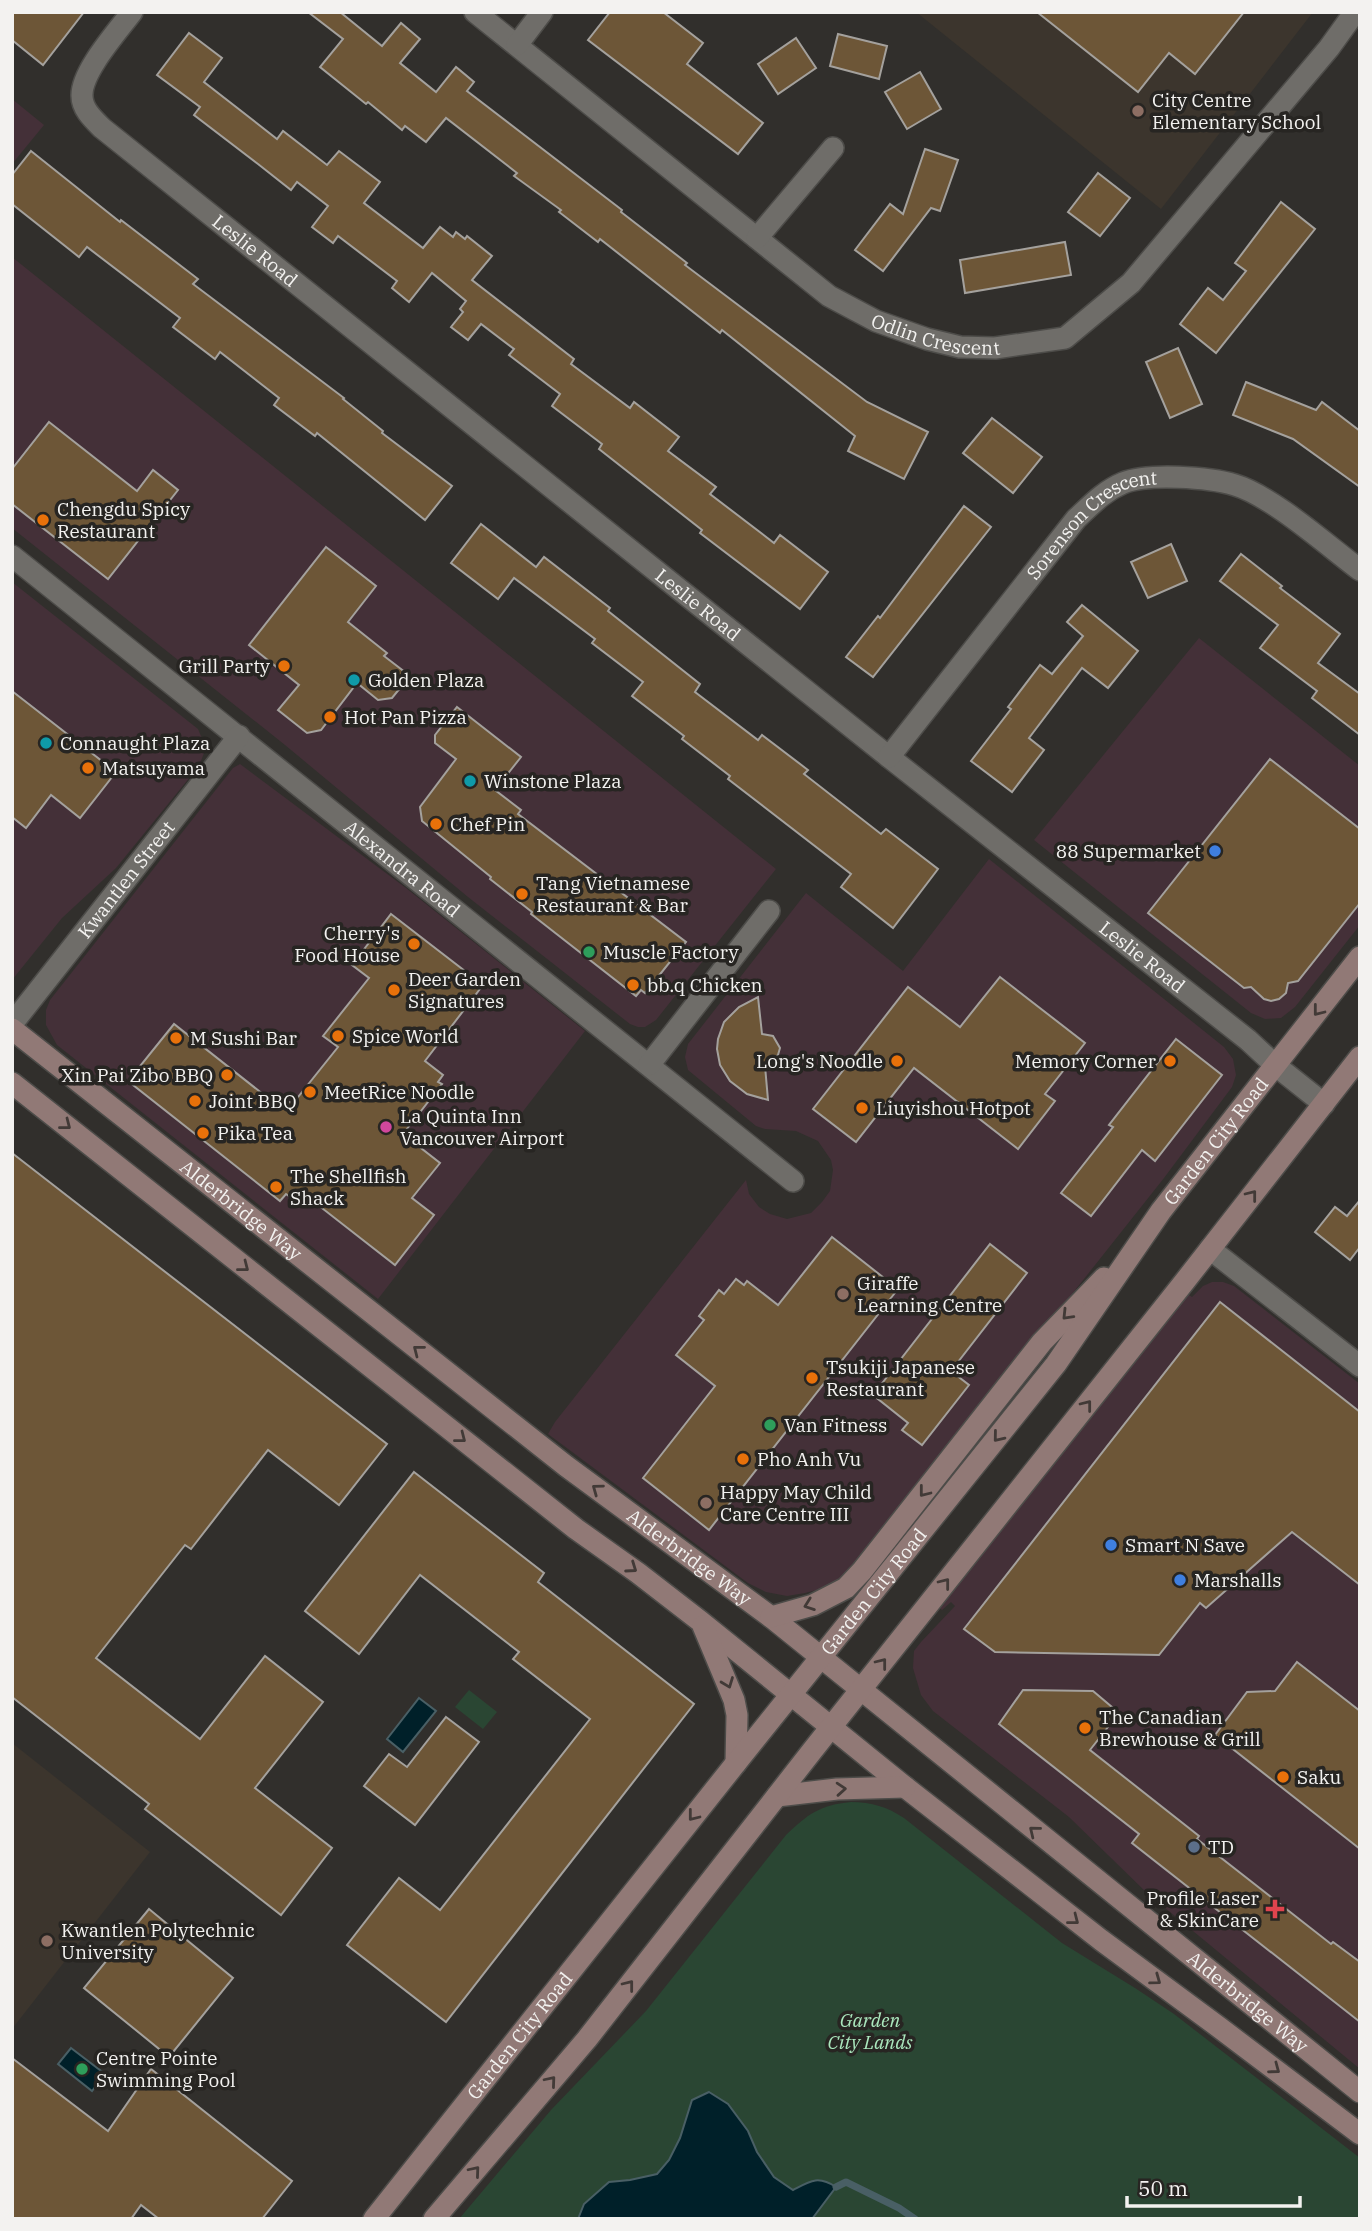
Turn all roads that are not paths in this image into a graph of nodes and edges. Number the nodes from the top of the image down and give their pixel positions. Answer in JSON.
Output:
{"nodes":[{"id":1,"x":132,"y":12,"type":"edge"},
{"id":2,"x":475,"y":12,"type":"edge"},
{"id":3,"x":542,"y":12,"type":"edge"},
{"id":4,"x":1355,"y":12,"type":"edge"},
{"id":5,"x":517,"y":45,"type":"junction"},
{"id":6,"x":833,"y":148,"type":"dead end"},
{"id":7,"x":757,"y":238,"type":"junction"},
{"id":8,"x":12,"y":556,"type":"edge"},
{"id":9,"x":1360,"y":570,"type":"edge"},
{"id":10,"x":239,"y":736,"type":"junction"},
{"id":11,"x":890,"y":757,"type":"junction"},
{"id":12,"x":769,"y":911,"type":"dead end"},
{"id":13,"x":1360,"y":957,"type":"edge"},
{"id":14,"x":12,"y":1024,"type":"edge"},
{"id":15,"x":12,"y":1030,"type":"edge"},
{"id":16,"x":1360,"y":1057,"type":"edge"},
{"id":17,"x":649,"y":1065,"type":"junction"},
{"id":18,"x":1275,"y":1065,"type":"junction"},
{"id":19,"x":12,"y":1083,"type":"edge"},
{"id":20,"x":1324,"y":1104,"type":"junction"},
{"id":21,"x":793,"y":1181,"type":"dead end"},
{"id":22,"x":1210,"y":1249,"type":"junction"},
{"id":23,"x":1129,"y":1254,"type":"junction"},
{"id":24,"x":1360,"y":1366,"type":"edge"},
{"id":25,"x":771,"y":1617,"type":"junction"},
{"id":26,"x":701,"y":1621,"type":"junction"},
{"id":27,"x":821,"y":1657,"type":"junction"},
{"id":28,"x":861,"y":1689,"type":"junction"},
{"id":29,"x":791,"y":1694,"type":"junction"},
{"id":30,"x":831,"y":1727,"type":"junction"},
{"id":31,"x":736,"y":1763,"type":"junction"},
{"id":32,"x":905,"y":1787,"type":"junction"},
{"id":33,"x":777,"y":1796,"type":"junction"},
{"id":34,"x":1360,"y":2092,"type":"edge"},
{"id":35,"x":1360,"y":2134,"type":"edge"},
{"id":36,"x":374,"y":2219,"type":"edge"},
{"id":37,"x":434,"y":2219,"type":"edge"}],
"edges":[{"from":1,"to":11,"type":"street","name":"Leslie Road"},
{"from":2,"to":5,"type":"street","name":"Odlin Crescent"},
{"from":3,"to":5,"type":"street"},
{"from":4,"to":7,"type":"street","name":"Odlin Crescent"},
{"from":5,"to":7,"type":"street","name":"Odlin Crescent"},
{"from":6,"to":7,"type":"street"},
{"from":8,"to":10,"type":"street","name":"Alexandra Road"},
{"from":9,"to":11,"type":"street","name":"Sorenson Crescent"},
{"from":10,"to":14,"type":"street","name":"Kwantlen Street"},
{"from":10,"to":17,"type":"street","name":"Alexandra Road"},
{"from":11,"to":18,"type":"street","name":"Leslie Road"},
{"from":12,"to":17,"type":"street"},
{"from":13,"to":18,"type":"main road","name":"Garden City Road","one_way":true},
{"from":25,"to":15,"type":"main road","name":"Alderbridge Way","one_way":true},
{"from":16,"to":20,"type":"main road"},
{"from":17,"to":21,"type":"street","name":"Alexandra Road"},
{"from":18,"to":20,"type":"street","name":"Leslie Road"},
{"from":18,"to":23,"type":"main road","name":"Garden City Road"},
{"from":19,"to":26,"type":"main road","name":"Alderbridge Way","one_way":true},
{"from":22,"to":20,"type":"main road","one_way":true},
{"from":22,"to":24,"type":"street"},
{"from":28,"to":22,"type":"main road","one_way":true},
{"from":23,"to":25,"type":"main road","one_way":true},
{"from":23,"to":27,"type":"main road","name":"Garden City Road","one_way":true},
{"from":25,"to":27,"type":"main road","name":"Alderbridge Way"},
{"from":26,"to":29,"type":"main road","name":"Alderbridge Way"},
{"from":26,"to":31,"type":"main road","one_way":true},
{"from":27,"to":28,"type":"main road","name":"Alderbridge Way"},
{"from":27,"to":29,"type":"main road","name":"Garden City Road"},
{"from":28,"to":30,"type":"main road"},
{"from":34,"to":28,"type":"main road","name":"Alderbridge Way","one_way":true},
{"from":29,"to":30,"type":"main road","name":"Alderbridge Way"},
{"from":29,"to":31,"type":"main road","name":"Garden City Road"},
{"from":30,"to":32,"type":"main road","name":"Alderbridge Way"},
{"from":30,"to":33,"type":"main road"},
{"from":31,"to":36,"type":"main road","name":"Garden City Road","one_way":true},
{"from":33,"to":32,"type":"main road","one_way":true},
{"from":32,"to":35,"type":"main road","name":"Alderbridge Way","one_way":true},
{"from":37,"to":33,"type":"main road","one_way":true}]}
